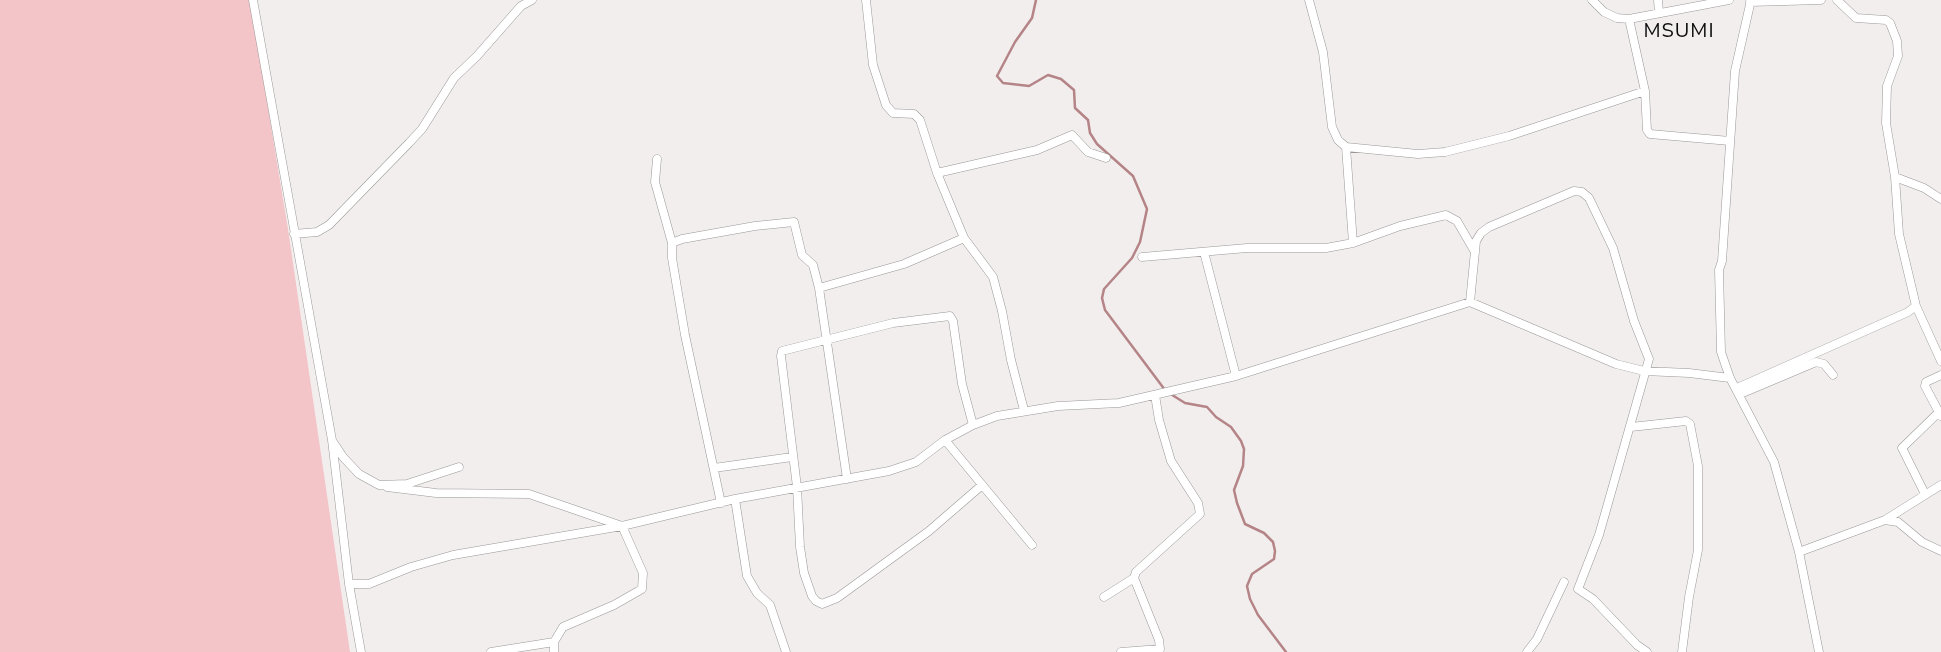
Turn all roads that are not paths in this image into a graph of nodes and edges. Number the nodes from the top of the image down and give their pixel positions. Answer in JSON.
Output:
{"nodes":[{"id":1,"x":253,"y":0,"type":"edge"},
{"id":2,"x":530,"y":0,"type":"edge"},
{"id":3,"x":866,"y":0,"type":"edge"},
{"id":4,"x":1309,"y":0,"type":"edge"},
{"id":5,"x":1592,"y":0,"type":"edge"},
{"id":6,"x":1658,"y":0,"type":"edge"},
{"id":7,"x":1729,"y":0,"type":"edge"},
{"id":8,"x":1821,"y":0,"type":"edge"},
{"id":9,"x":1837,"y":0,"type":"edge"},
{"id":10,"x":1751,"y":1,"type":"edge"},
{"id":11,"x":1708,"y":3,"type":"edge"},
{"id":12,"x":1659,"y":13,"type":"junction"},
{"id":13,"x":1629,"y":19,"type":"junction"},
{"id":14,"x":1645,"y":91,"type":"junction"},
{"id":15,"x":1730,"y":141,"type":"junction"},
{"id":16,"x":1346,"y":147,"type":"junction"},
{"id":17,"x":1106,"y":158,"type":"dead end"},
{"id":18,"x":657,"y":159,"type":"dead end"},
{"id":19,"x":937,"y":173,"type":"junction"},
{"id":20,"x":1895,"y":176,"type":"junction"},
{"id":21,"x":1941,"y":199,"type":"edge"},
{"id":22,"x":294,"y":234,"type":"junction"},
{"id":23,"x":964,"y":238,"type":"junction"},
{"id":24,"x":672,"y":243,"type":"junction"},
{"id":25,"x":1353,"y":243,"type":"junction"},
{"id":26,"x":1204,"y":252,"type":"junction"},
{"id":27,"x":1475,"y":252,"type":"junction"},
{"id":28,"x":1142,"y":257,"type":"dead end"},
{"id":29,"x":819,"y":288,"type":"junction"},
{"id":30,"x":1470,"y":302,"type":"junction"},
{"id":31,"x":1916,"y":306,"type":"junction"},
{"id":32,"x":828,"y":340,"type":"junction"},
{"id":33,"x":1941,"y":361,"type":"edge"},
{"id":34,"x":1644,"y":371,"type":"junction"},
{"id":35,"x":1833,"y":375,"type":"dead end"},
{"id":36,"x":1941,"y":375,"type":"edge"},
{"id":37,"x":1236,"y":376,"type":"junction"},
{"id":38,"x":1730,"y":378,"type":"junction"},
{"id":39,"x":1738,"y":391,"type":"junction"},
{"id":40,"x":1157,"y":395,"type":"junction"},
{"id":41,"x":1024,"y":410,"type":"junction"},
{"id":42,"x":1940,"y":414,"type":"edge"},
{"id":43,"x":973,"y":425,"type":"junction"},
{"id":44,"x":1631,"y":427,"type":"junction"},
{"id":45,"x":332,"y":440,"type":"junction"},
{"id":46,"x":945,"y":440,"type":"junction"},
{"id":47,"x":792,"y":456,"type":"junction"},
{"id":48,"x":459,"y":467,"type":"dead end"},
{"id":49,"x":714,"y":468,"type":"junction"},
{"id":50,"x":847,"y":479,"type":"junction"},
{"id":51,"x":1941,"y":485,"type":"edge"},
{"id":52,"x":387,"y":486,"type":"junction"},
{"id":53,"x":981,"y":486,"type":"junction"},
{"id":54,"x":797,"y":487,"type":"junction"},
{"id":55,"x":1925,"y":494,"type":"junction"},
{"id":56,"x":735,"y":499,"type":"junction"},
{"id":57,"x":721,"y":503,"type":"junction"},
{"id":58,"x":1886,"y":520,"type":"junction"},
{"id":59,"x":622,"y":526,"type":"junction"},
{"id":60,"x":1032,"y":544,"type":"dead end"},
{"id":61,"x":1941,"y":551,"type":"edge"},
{"id":62,"x":1799,"y":552,"type":"junction"},
{"id":63,"x":1134,"y":578,"type":"junction"},
{"id":64,"x":1564,"y":582,"type":"dead end"},
{"id":65,"x":349,"y":584,"type":"junction"},
{"id":66,"x":1104,"y":597,"type":"dead end"},
{"id":67,"x":554,"y":642,"type":"junction"},
{"id":68,"x":1156,"y":651,"type":"edge"},
{"id":69,"x":361,"y":652,"type":"edge"},
{"id":70,"x":491,"y":652,"type":"edge"},
{"id":71,"x":554,"y":652,"type":"edge"},
{"id":72,"x":786,"y":652,"type":"edge"},
{"id":73,"x":1121,"y":652,"type":"edge"},
{"id":74,"x":1527,"y":652,"type":"edge"},
{"id":75,"x":1647,"y":652,"type":"edge"},
{"id":76,"x":1682,"y":652,"type":"edge"},
{"id":77,"x":1819,"y":652,"type":"edge"}],
"edges":[{"from":1,"to":22,"type":"street"},
{"from":2,"to":22,"type":"street"},
{"from":3,"to":19,"type":"street"},
{"from":4,"to":16,"type":"street"},
{"from":5,"to":13,"type":"street"},
{"from":6,"to":12,"type":"street"},
{"from":7,"to":11,"type":"street"},
{"from":8,"to":10,"type":"street"},
{"from":9,"to":20,"type":"street"},
{"from":10,"to":15,"type":"street"},
{"from":11,"to":12,"type":"street"},
{"from":12,"to":13,"type":"street"},
{"from":13,"to":14,"type":"street"},
{"from":14,"to":15,"type":"street"},
{"from":14,"to":16,"type":"street"},
{"from":15,"to":38,"type":"street"},
{"from":16,"to":25,"type":"street"},
{"from":17,"to":19,"type":"street"},
{"from":18,"to":24,"type":"street"},
{"from":19,"to":23,"type":"street"},
{"from":20,"to":21,"type":"street"},
{"from":20,"to":31,"type":"street"},
{"from":22,"to":45,"type":"street"},
{"from":23,"to":29,"type":"street"},
{"from":23,"to":41,"type":"street"},
{"from":24,"to":29,"type":"street"},
{"from":24,"to":49,"type":"street"},
{"from":25,"to":26,"type":"street"},
{"from":25,"to":27,"type":"street"},
{"from":26,"to":28,"type":"street"},
{"from":26,"to":37,"type":"street"},
{"from":27,"to":30,"type":"street"},
{"from":27,"to":34,"type":"street"},
{"from":29,"to":32,"type":"street"},
{"from":30,"to":34,"type":"street"},
{"from":30,"to":37,"type":"street"},
{"from":31,"to":33,"type":"street"},
{"from":31,"to":39,"type":"street"},
{"from":32,"to":43,"type":"street"},
{"from":32,"to":47,"type":"street"},
{"from":32,"to":50,"type":"street"},
{"from":34,"to":38,"type":"street"},
{"from":34,"to":44,"type":"street"},
{"from":35,"to":39,"type":"street"},
{"from":36,"to":42,"type":"street"},
{"from":37,"to":40,"type":"street"},
{"from":38,"to":39,"type":"street"},
{"from":39,"to":62,"type":"street"},
{"from":40,"to":41,"type":"street"},
{"from":40,"to":63,"type":"street"},
{"from":41,"to":43,"type":"street"},
{"from":42,"to":55,"type":"street"},
{"from":43,"to":46,"type":"street"},
{"from":44,"to":75,"type":"street"},
{"from":44,"to":76,"type":"street"},
{"from":45,"to":52,"type":"street"},
{"from":45,"to":65,"type":"street"},
{"from":46,"to":50,"type":"street"},
{"from":46,"to":53,"type":"street"},
{"from":47,"to":49,"type":"street"},
{"from":47,"to":54,"type":"street"},
{"from":48,"to":52,"type":"street"},
{"from":49,"to":57,"type":"street"},
{"from":50,"to":54,"type":"street"},
{"from":51,"to":55,"type":"street"},
{"from":52,"to":59,"type":"street"},
{"from":53,"to":54,"type":"street"},
{"from":53,"to":60,"type":"street"},
{"from":54,"to":56,"type":"street"},
{"from":55,"to":58,"type":"street"},
{"from":56,"to":57,"type":"street"},
{"from":56,"to":72,"type":"street"},
{"from":57,"to":59,"type":"street"},
{"from":58,"to":61,"type":"street"},
{"from":58,"to":62,"type":"street"},
{"from":59,"to":65,"type":"street"},
{"from":59,"to":67,"type":"street"},
{"from":62,"to":77,"type":"street"},
{"from":63,"to":66,"type":"street"},
{"from":63,"to":68,"type":"street"},
{"from":64,"to":74,"type":"street"},
{"from":65,"to":69,"type":"street"},
{"from":67,"to":70,"type":"street"},
{"from":67,"to":71,"type":"street"},
{"from":68,"to":73,"type":"street"}]}
